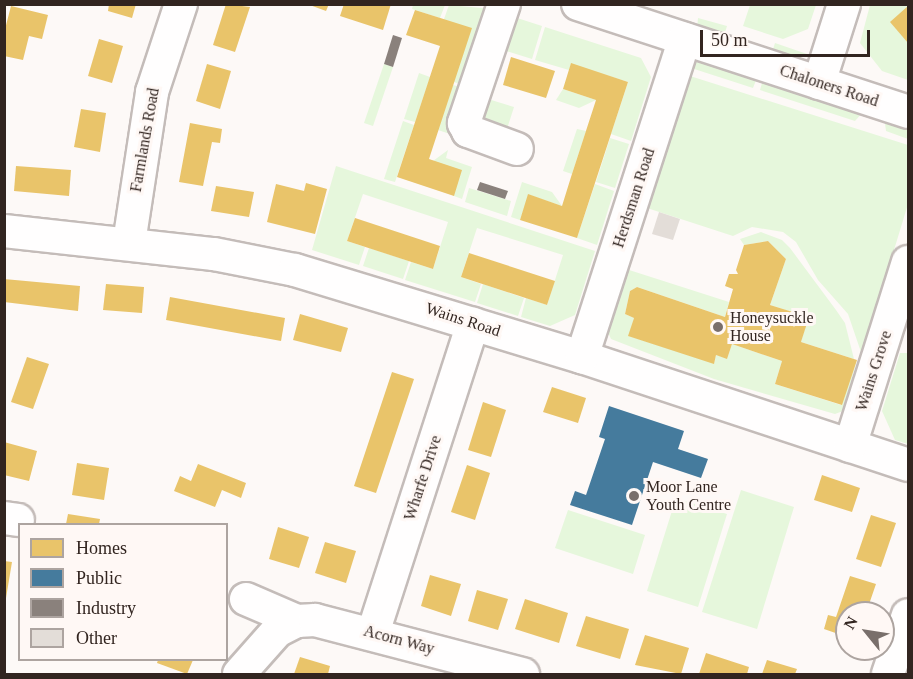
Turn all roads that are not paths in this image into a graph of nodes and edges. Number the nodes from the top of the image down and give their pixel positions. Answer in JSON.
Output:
{"nodes":[{"id":1,"x":181,"y":4,"type":"edge"},
{"id":2,"x":504,"y":4,"type":"edge"},
{"id":3,"x":578,"y":4,"type":"edge"},
{"id":4,"x":844,"y":4,"type":"edge"},
{"id":5,"x":685,"y":39,"type":"junction"},
{"id":6,"x":819,"y":83,"type":"junction"},
{"id":7,"x":909,"y":112,"type":"edge"},
{"id":8,"x":517,"y":149,"type":"dead end"},
{"id":9,"x":4,"y":231,"type":"edge"},
{"id":10,"x":129,"y":243,"type":"junction"},
{"id":11,"x":909,"y":262,"type":"edge"},
{"id":12,"x":473,"y":324,"type":"junction"},
{"id":13,"x":897,"y":340,"type":"edge"},
{"id":14,"x":582,"y":357,"type":"junction"},
{"id":15,"x":850,"y":446,"type":"junction"},
{"id":16,"x":909,"y":465,"type":"edge"},
{"id":17,"x":246,"y":599,"type":"dead end"},
{"id":18,"x":909,"y":615,"type":"edge"},
{"id":19,"x":287,"y":626,"type":"junction"},
{"id":20,"x":373,"y":633,"type":"junction"},
{"id":21,"x":239,"y":675,"type":"edge"},
{"id":22,"x":522,"y":675,"type":"edge"},
{"id":23,"x":888,"y":675,"type":"edge"}],
"edges":[{"from":1,"to":10,"type":"street","name":"Farmlands Road"},
{"from":2,"to":8,"type":"street"},
{"from":3,"to":5,"type":"street","name":"Chaloners Road"},
{"from":4,"to":6,"type":"street"},
{"from":5,"to":6,"type":"street","name":"Chaloners Road"},
{"from":5,"to":14,"type":"street","name":"Herdsman Road"},
{"from":6,"to":7,"type":"street","name":"Chaloners Road"},
{"from":9,"to":10,"type":"street","name":"Wains Road"},
{"from":10,"to":12,"type":"street","name":"Wains Road"},
{"from":11,"to":13,"type":"street","name":"Wains Grove"},
{"from":12,"to":14,"type":"street","name":"Wains Road"},
{"from":12,"to":20,"type":"street","name":"Wharfe Drive"},
{"from":13,"to":15,"type":"street","name":"Wains Grove"},
{"from":14,"to":15,"type":"street","name":"Wains Road"},
{"from":15,"to":16,"type":"street","name":"Wains Road"},
{"from":17,"to":19,"type":"street"},
{"from":18,"to":23,"type":"street"},
{"from":19,"to":20,"type":"street","name":"Acorn Way"},
{"from":19,"to":21,"type":"street"},
{"from":20,"to":22,"type":"street","name":"Acorn Way"}]}
